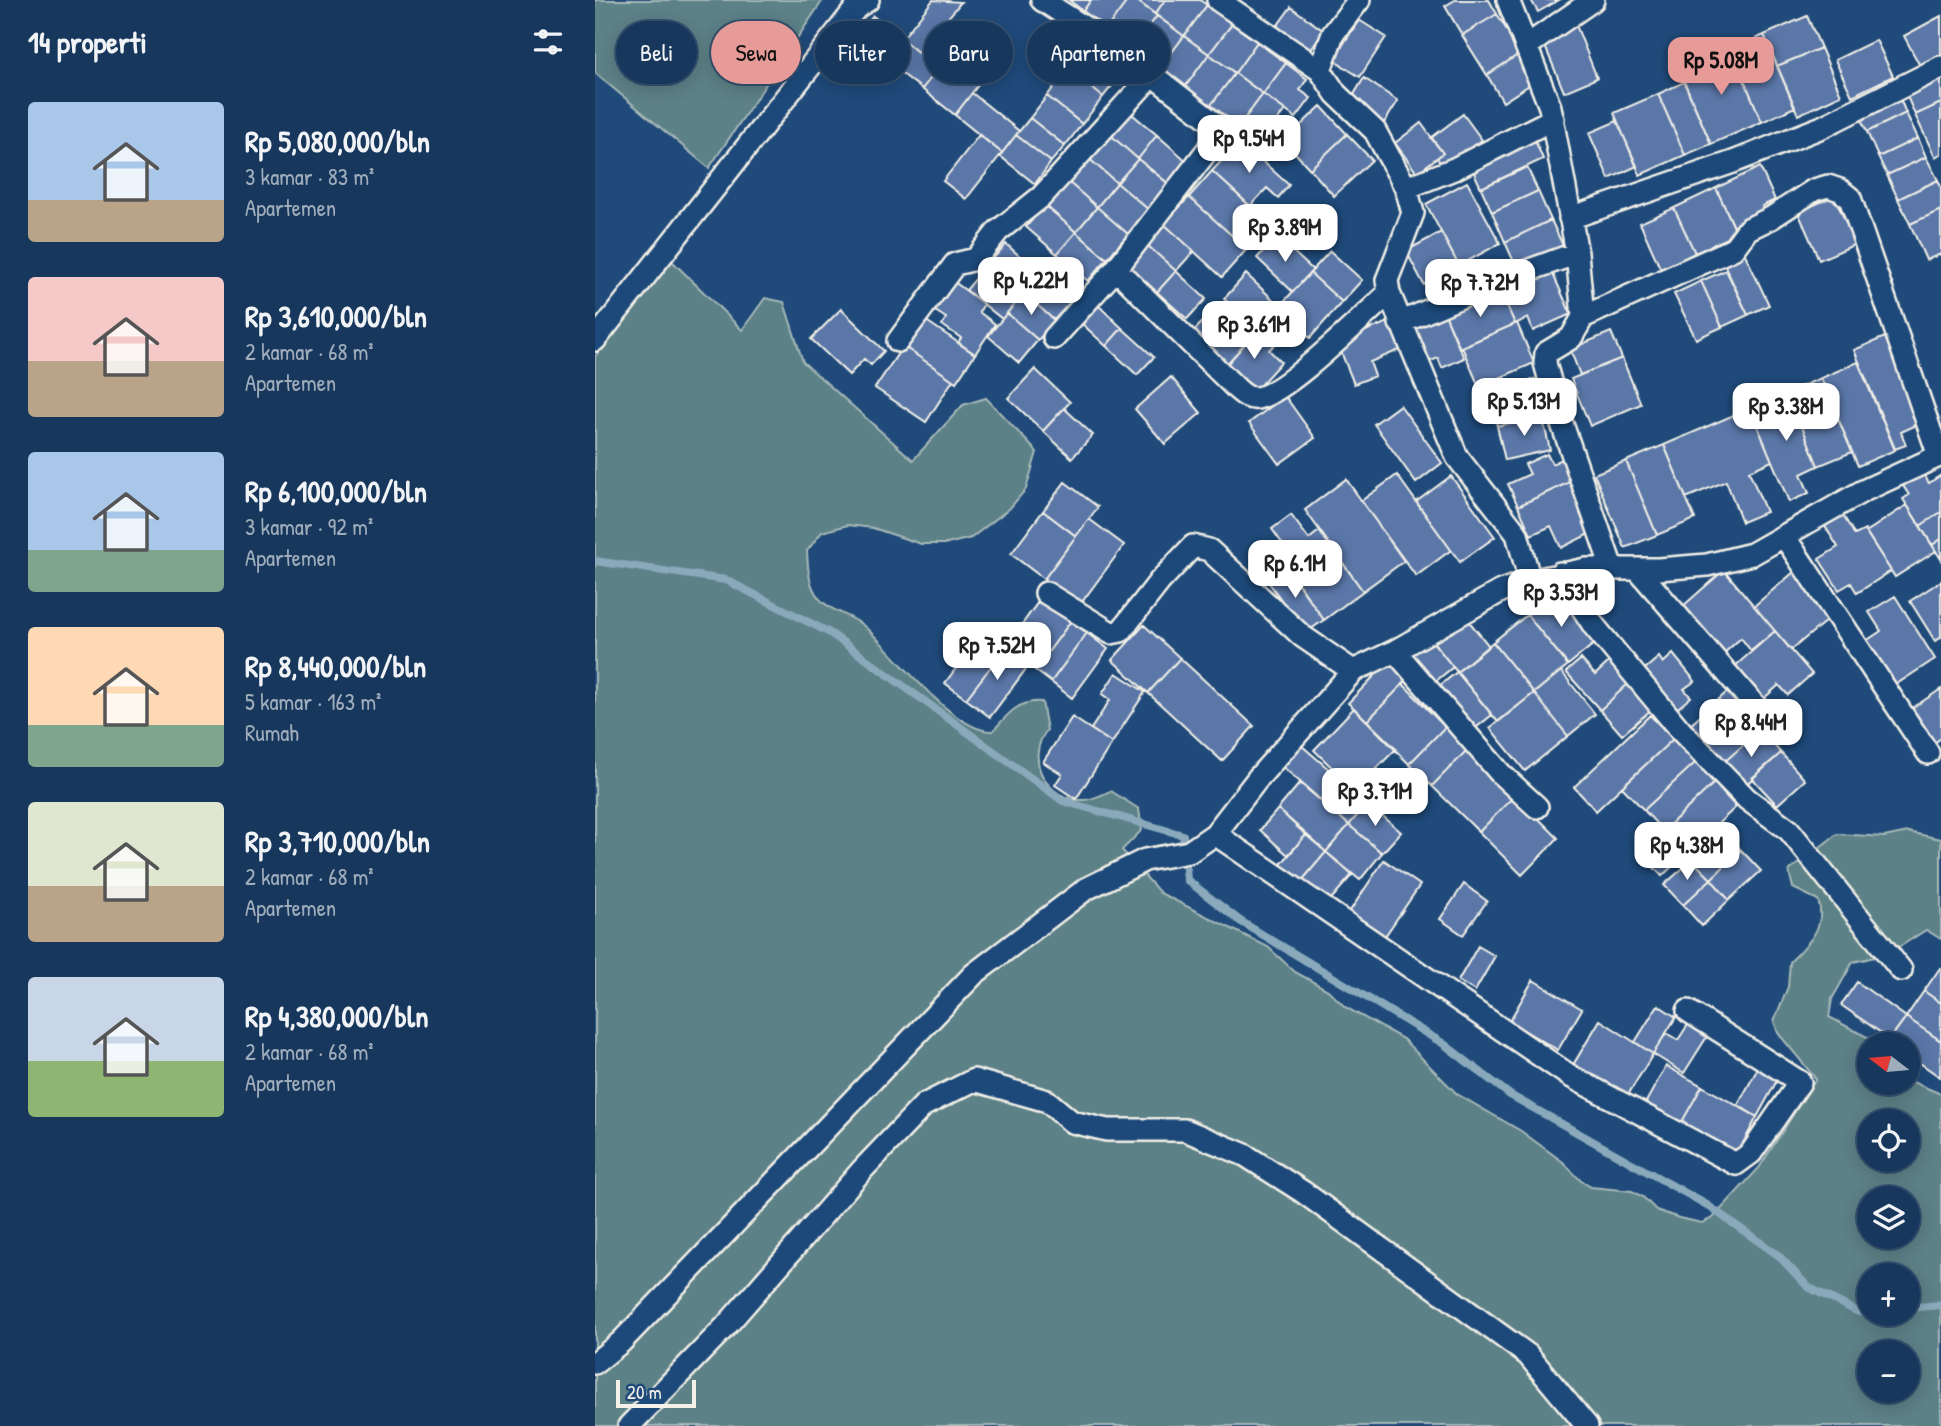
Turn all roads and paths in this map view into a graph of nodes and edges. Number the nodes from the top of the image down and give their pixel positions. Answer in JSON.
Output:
{"nodes":[{"id":1,"x":868,"y":0,"type":"edge"},
{"id":2,"x":1042,"y":0,"type":"edge"},
{"id":3,"x":1218,"y":0,"type":"edge"},
{"id":4,"x":1359,"y":0,"type":"edge"},
{"id":5,"x":1508,"y":0,"type":"edge"},
{"id":6,"x":1593,"y":0,"type":"edge"},
{"id":7,"x":1073,"y":21,"type":"edge"},
{"id":8,"x":1528,"y":45,"type":"junction"},
{"id":9,"x":1941,"y":67,"type":"edge"},
{"id":10,"x":1320,"y":70,"type":"junction"},
{"id":11,"x":1144,"y":84,"type":"edge"},
{"id":12,"x":1163,"y":84,"type":"edge"},
{"id":13,"x":1553,"y":119,"type":"junction"},
{"id":14,"x":1406,"y":188,"type":"junction"},
{"id":15,"x":1570,"y":218,"type":"junction"},
{"id":16,"x":1577,"y":253,"type":"junction"},
{"id":17,"x":1116,"y":269,"type":"junction"},
{"id":18,"x":1389,"y":293,"type":"junction"},
{"id":19,"x":1583,"y":317,"type":"junction"},
{"id":20,"x":1400,"y":323,"type":"junction"},
{"id":21,"x":1054,"y":338,"type":"dead end"},
{"id":22,"x":595,"y":340,"type":"edge"},
{"id":23,"x":898,"y":341,"type":"dead end"},
{"id":24,"x":1939,"y":458,"type":"edge"},
{"id":25,"x":1784,"y":536,"type":"junction"},
{"id":26,"x":1612,"y":568,"type":"junction"},
{"id":27,"x":1637,"y":569,"type":"junction"},
{"id":28,"x":1560,"y":573,"type":"junction"},
{"id":29,"x":1530,"y":581,"type":"junction"},
{"id":30,"x":1046,"y":593,"type":"dead end"},
{"id":31,"x":1395,"y":651,"type":"junction"},
{"id":32,"x":1353,"y":671,"type":"junction"},
{"id":33,"x":1758,"y":709,"type":"dead end"},
{"id":34,"x":1928,"y":753,"type":"dead end"},
{"id":35,"x":1537,"y":807,"type":"dead end"},
{"id":36,"x":1215,"y":834,"type":"junction"},
{"id":37,"x":1901,"y":970,"type":"dead end"},
{"id":38,"x":1688,"y":1011,"type":"dead end"},
{"id":39,"x":595,"y":1363,"type":"edge"},
{"id":40,"x":629,"y":1426,"type":"edge"},
{"id":41,"x":1587,"y":1426,"type":"edge"}],
"edges":[{"from":1,"to":22,"type":"street"},
{"from":2,"to":7,"type":"street"},
{"from":3,"to":10,"type":"street"},
{"from":4,"to":10,"type":"street"},
{"from":5,"to":8,"type":"street"},
{"from":6,"to":8,"type":"street"},
{"from":8,"to":13,"type":"street"},
{"from":9,"to":15,"type":"street"},
{"from":10,"to":14,"type":"street"},
{"from":11,"to":23,"type":"street"},
{"from":12,"to":17,"type":"street"},
{"from":13,"to":14,"type":"street"},
{"from":13,"to":15,"type":"street"},
{"from":14,"to":18,"type":"street"},
{"from":15,"to":16,"type":"street"},
{"from":16,"to":19,"type":"street"},
{"from":16,"to":20,"type":"street"},
{"from":17,"to":18,"type":"street"},
{"from":17,"to":21,"type":"street"},
{"from":18,"to":20,"type":"street"},
{"from":19,"to":24,"type":"street"},
{"from":19,"to":26,"type":"street"},
{"from":20,"to":29,"type":"street"},
{"from":24,"to":25,"type":"street"},
{"from":25,"to":27,"type":"street"},
{"from":25,"to":34,"type":"street"},
{"from":26,"to":27,"type":"street"},
{"from":26,"to":28,"type":"street"},
{"from":27,"to":33,"type":"street"},
{"from":28,"to":29,"type":"street"},
{"from":28,"to":37,"type":"street"},
{"from":29,"to":31,"type":"street"},
{"from":30,"to":32,"type":"street"},
{"from":31,"to":32,"type":"street"},
{"from":31,"to":35,"type":"street"},
{"from":32,"to":36,"type":"street"},
{"from":36,"to":38,"type":"street"},
{"from":36,"to":39,"type":"street"},
{"from":40,"to":41,"type":"street"}]}
